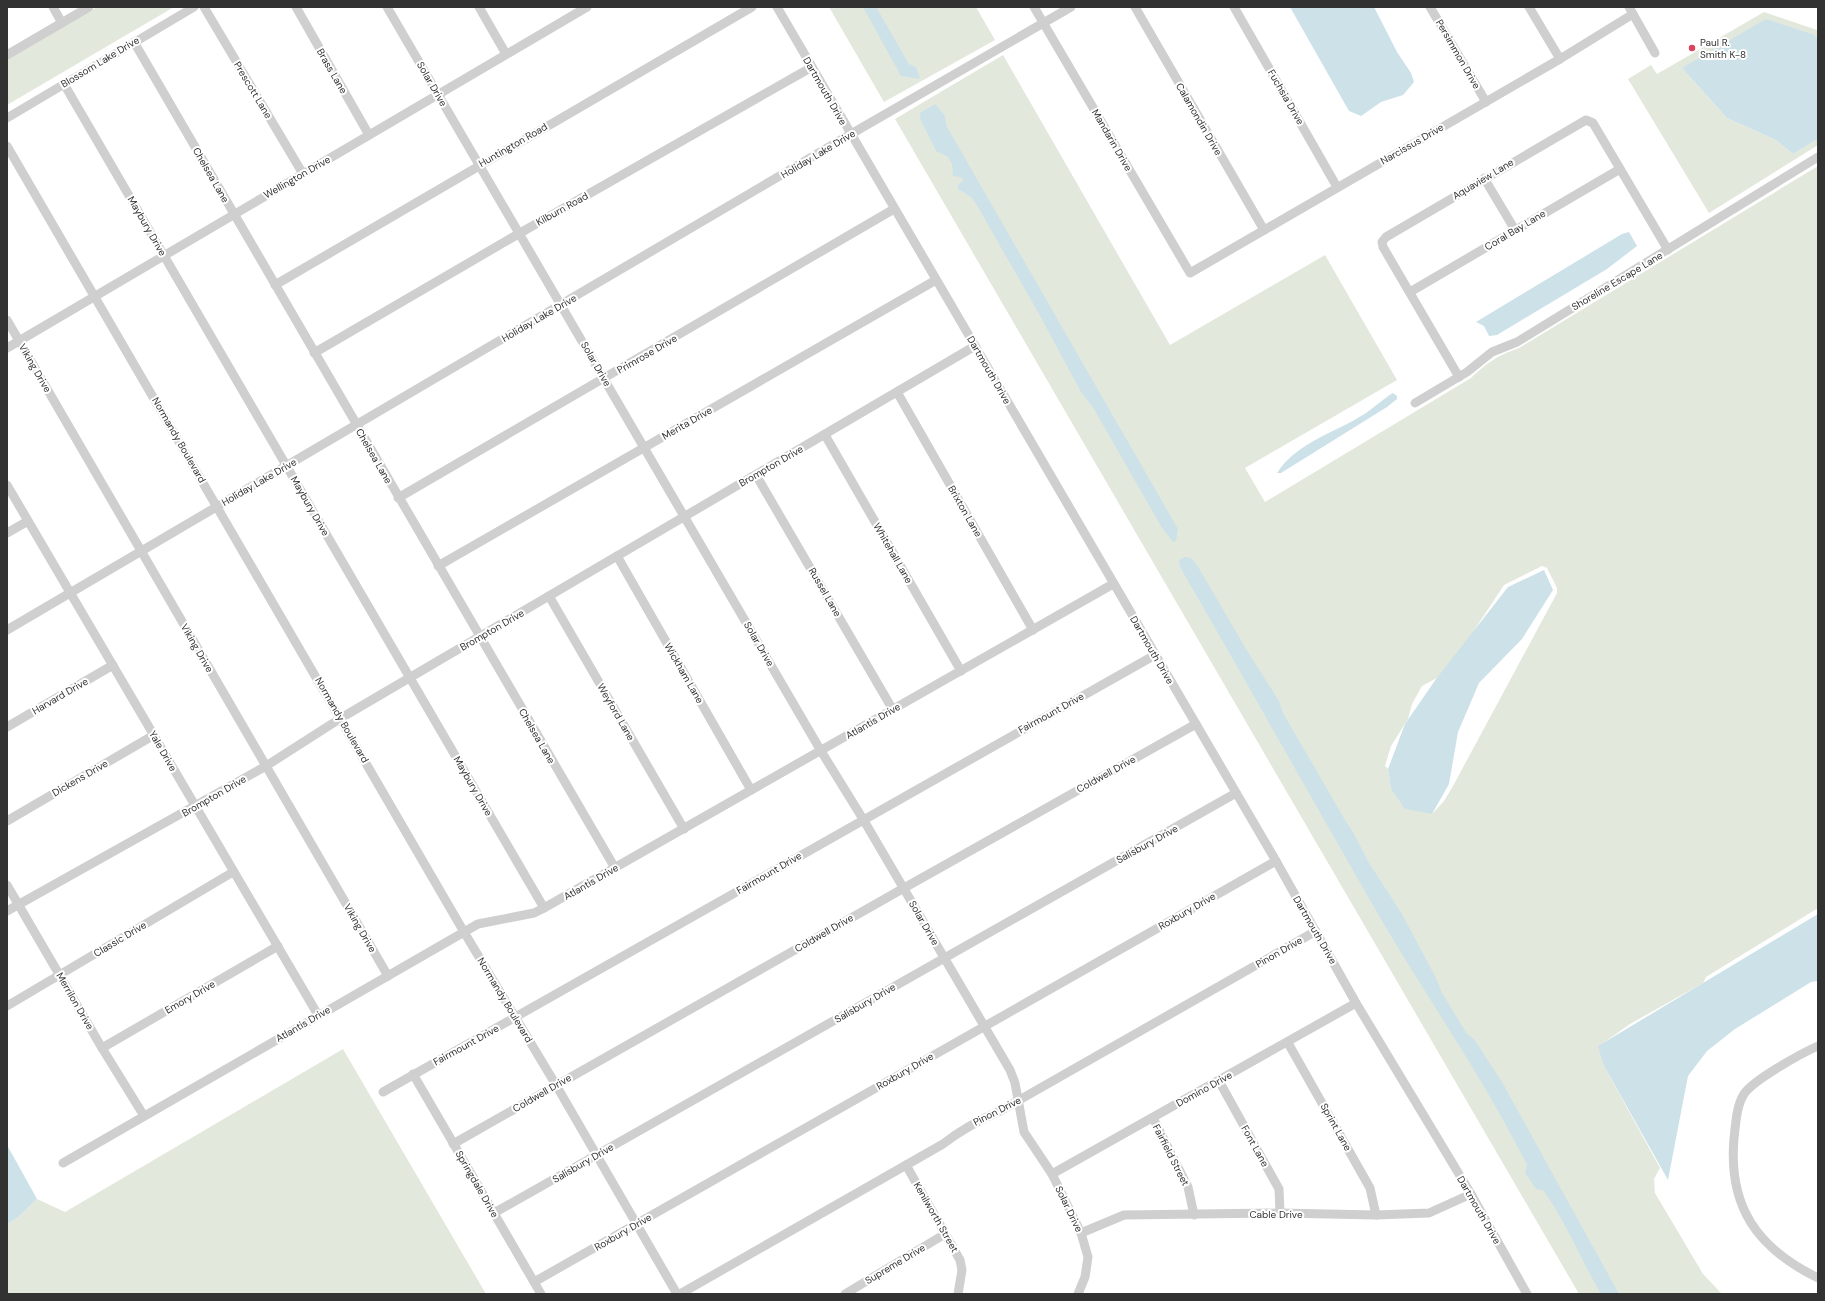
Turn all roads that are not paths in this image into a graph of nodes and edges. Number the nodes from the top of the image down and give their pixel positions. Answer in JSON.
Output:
{"nodes":[{"id":1,"x":52,"y":7,"type":"edge"},
{"id":2,"x":89,"y":7,"type":"edge"},
{"id":3,"x":194,"y":7,"type":"edge"},
{"id":4,"x":204,"y":7,"type":"edge"},
{"id":5,"x":296,"y":7,"type":"edge"},
{"id":6,"x":387,"y":7,"type":"edge"},
{"id":7,"x":479,"y":7,"type":"edge"},
{"id":8,"x":587,"y":7,"type":"edge"},
{"id":9,"x":752,"y":7,"type":"edge"},
{"id":10,"x":776,"y":7,"type":"edge"},
{"id":11,"x":1034,"y":7,"type":"edge"},
{"id":12,"x":1071,"y":7,"type":"edge"},
{"id":13,"x":1134,"y":7,"type":"edge"},
{"id":14,"x":1234,"y":7,"type":"edge"},
{"id":15,"x":1430,"y":7,"type":"edge"},
{"id":16,"x":1530,"y":7,"type":"edge"},
{"id":17,"x":1631,"y":10,"type":"edge"},
{"id":18,"x":573,"y":11,"type":"edge"},
{"id":19,"x":62,"y":23,"type":"junction"},
{"id":20,"x":1043,"y":23,"type":"junction"},
{"id":21,"x":134,"y":42,"type":"junction"},
{"id":22,"x":1655,"y":53,"type":"dead end"},
{"id":23,"x":506,"y":54,"type":"junction"},
{"id":24,"x":7,"y":55,"type":"edge"},
{"id":25,"x":1560,"y":59,"type":"junction"},
{"id":26,"x":812,"y":68,"type":"junction"},
{"id":27,"x":64,"y":84,"type":"junction"},
{"id":28,"x":438,"y":95,"type":"junction"},
{"id":29,"x":1486,"y":102,"type":"junction"},
{"id":30,"x":7,"y":118,"type":"edge"},
{"id":31,"x":851,"y":134,"type":"junction"},
{"id":32,"x":369,"y":135,"type":"junction"},
{"id":33,"x":7,"y":146,"type":"edge"},
{"id":34,"x":1818,"y":157,"type":"edge"},
{"id":35,"x":480,"y":164,"type":"junction"},
{"id":36,"x":1620,"y":168,"type":"junction"},
{"id":37,"x":303,"y":174,"type":"junction"},
{"id":38,"x":1484,"y":178,"type":"junction"},
{"id":39,"x":1337,"y":187,"type":"junction"},
{"id":40,"x":894,"y":209,"type":"junction"},
{"id":41,"x":234,"y":214,"type":"junction"},
{"id":42,"x":1264,"y":230,"type":"junction"},
{"id":43,"x":1515,"y":230,"type":"junction"},
{"id":44,"x":520,"y":233,"type":"junction"},
{"id":45,"x":1668,"y":250,"type":"junction"},
{"id":46,"x":164,"y":255,"type":"junction"},
{"id":47,"x":1190,"y":273,"type":"joint"},
{"id":48,"x":936,"y":280,"type":"junction"},
{"id":49,"x":275,"y":285,"type":"junction"},
{"id":50,"x":1410,"y":292,"type":"junction"},
{"id":51,"x":95,"y":296,"type":"junction"},
{"id":52,"x":562,"y":305,"type":"junction"},
{"id":53,"x":7,"y":320,"type":"edge"},
{"id":54,"x":19,"y":341,"type":"junction"},
{"id":55,"x":975,"y":346,"type":"junction"},
{"id":56,"x":7,"y":348,"type":"edge"},
{"id":57,"x":314,"y":353,"type":"junction"},
{"id":58,"x":1459,"y":377,"type":"junction"},
{"id":59,"x":604,"y":379,"type":"junction"},
{"id":60,"x":897,"y":392,"type":"junction"},
{"id":61,"x":1415,"y":404,"type":"dead end"},
{"id":62,"x":356,"y":425,"type":"junction"},
{"id":63,"x":825,"y":435,"type":"junction"},
{"id":64,"x":644,"y":447,"type":"junction"},
{"id":65,"x":287,"y":466,"type":"junction"},
{"id":66,"x":756,"y":475,"type":"junction"},
{"id":67,"x":7,"y":485,"type":"edge"},
{"id":68,"x":398,"y":498,"type":"junction"},
{"id":69,"x":218,"y":507,"type":"junction"},
{"id":70,"x":684,"y":517,"type":"junction"},
{"id":71,"x":28,"y":521,"type":"junction"},
{"id":72,"x":7,"y":533,"type":"edge"},
{"id":73,"x":141,"y":552,"type":"junction"},
{"id":74,"x":617,"y":556,"type":"junction"},
{"id":75,"x":438,"y":566,"type":"junction"},
{"id":76,"x":1113,"y":584,"type":"junction"},
{"id":77,"x":70,"y":593,"type":"junction"},
{"id":78,"x":549,"y":596,"type":"junction"},
{"id":79,"x":7,"y":630,"type":"edge"},
{"id":80,"x":1033,"y":630,"type":"junction"},
{"id":81,"x":479,"y":637,"type":"junction"},
{"id":82,"x":1155,"y":655,"type":"junction"},
{"id":83,"x":113,"y":665,"type":"junction"},
{"id":84,"x":961,"y":671,"type":"junction"},
{"id":85,"x":410,"y":678,"type":"junction"},
{"id":86,"x":893,"y":710,"type":"junction"},
{"id":87,"x":341,"y":718,"type":"junction"},
{"id":88,"x":1196,"y":724,"type":"junction"},
{"id":89,"x":7,"y":727,"type":"edge"},
{"id":90,"x":154,"y":736,"type":"junction"},
{"id":91,"x":821,"y":751,"type":"junction"},
{"id":92,"x":266,"y":766,"type":"junction"},
{"id":93,"x":751,"y":790,"type":"junction"},
{"id":94,"x":1236,"y":793,"type":"junction"},
{"id":95,"x":195,"y":807,"type":"junction"},
{"id":96,"x":863,"y":819,"type":"junction"},
{"id":97,"x":7,"y":821,"type":"edge"},
{"id":98,"x":684,"y":829,"type":"junction"},
{"id":99,"x":1276,"y":861,"type":"junction"},
{"id":100,"x":615,"y":868,"type":"junction"},
{"id":101,"x":233,"y":872,"type":"junction"},
{"id":102,"x":7,"y":885,"type":"edge"},
{"id":103,"x":904,"y":888,"type":"junction"},
{"id":104,"x":18,"y":904,"type":"junction"},
{"id":105,"x":544,"y":908,"type":"junction"},
{"id":106,"x":7,"y":912,"type":"edge"},
{"id":107,"x":464,"y":932,"type":"junction"},
{"id":108,"x":1316,"y":932,"type":"junction"},
{"id":109,"x":278,"y":946,"type":"junction"},
{"id":110,"x":944,"y":958,"type":"junction"},
{"id":111,"x":60,"y":975,"type":"junction"},
{"id":112,"x":388,"y":976,"type":"junction"},
{"id":113,"x":1356,"y":1003,"type":"junction"},
{"id":114,"x":7,"y":1006,"type":"edge"},
{"id":115,"x":318,"y":1015,"type":"junction"},
{"id":116,"x":516,"y":1017,"type":"junction"},
{"id":117,"x":984,"y":1026,"type":"junction"},
{"id":118,"x":1288,"y":1043,"type":"junction"},
{"id":119,"x":1818,"y":1046,"type":"edge"},
{"id":120,"x":102,"y":1048,"type":"junction"},
{"id":121,"x":413,"y":1074,"type":"junction"},
{"id":122,"x":1219,"y":1081,"type":"junction"},
{"id":123,"x":556,"y":1085,"type":"junction"},
{"id":124,"x":383,"y":1092,"type":"dead end"},
{"id":125,"x":1018,"y":1101,"type":"junction"},
{"id":126,"x":144,"y":1116,"type":"junction"},
{"id":127,"x":1153,"y":1118,"type":"junction"},
{"id":128,"x":453,"y":1144,"type":"junction"},
{"id":129,"x":597,"y":1155,"type":"junction"},
{"id":130,"x":62,"y":1163,"type":"dead end"},
{"id":131,"x":906,"y":1165,"type":"junction"},
{"id":132,"x":1052,"y":1174,"type":"junction"},
{"id":133,"x":1471,"y":1194,"type":"junction"},
{"id":134,"x":1280,"y":1213,"type":"junction"},
{"id":135,"x":494,"y":1214,"type":"junction"},
{"id":136,"x":1194,"y":1215,"type":"junction"},
{"id":137,"x":1376,"y":1215,"type":"junction"},
{"id":138,"x":637,"y":1224,"type":"junction"},
{"id":139,"x":1081,"y":1233,"type":"junction"},
{"id":140,"x":945,"y":1234,"type":"junction"},
{"id":141,"x":1818,"y":1278,"type":"edge"},
{"id":142,"x":534,"y":1282,"type":"junction"},
{"id":143,"x":541,"y":1294,"type":"edge"},
{"id":144,"x":679,"y":1294,"type":"edge"},
{"id":145,"x":845,"y":1294,"type":"edge"},
{"id":146,"x":958,"y":1294,"type":"edge"},
{"id":147,"x":1078,"y":1294,"type":"edge"},
{"id":148,"x":1527,"y":1294,"type":"edge"}],
"edges":[{"from":1,"to":19,"type":"street"},
{"from":2,"to":19,"type":"street"},
{"from":3,"to":21,"type":"street","name":"Blossom Lake Drive"},
{"from":4,"to":37,"type":"street","name":"Prescott Lane"},
{"from":5,"to":32,"type":"street","name":"Brass Lane"},
{"from":6,"to":28,"type":"street","name":"Solar Drive"},
{"from":7,"to":23,"type":"street"},
{"from":8,"to":18,"type":"street","name":"Wellington Drive"},
{"from":9,"to":35,"type":"street","name":"Huntington Road"},
{"from":10,"to":26,"type":"street","name":"Dartmouth Drive"},
{"from":11,"to":20,"type":"street","name":"Mandarin Drive"},
{"from":12,"to":20,"type":"street","name":"Holiday Lake Drive"},
{"from":13,"to":42,"type":"street","name":"Calamondin Drive"},
{"from":14,"to":39,"type":"street","name":"Fuchsia Drive"},
{"from":15,"to":29,"type":"street","name":"Persimmon Drive"},
{"from":16,"to":25,"type":"street"},
{"from":17,"to":22,"type":"street"},
{"from":17,"to":25,"type":"street","name":"Narcissus Drive"},
{"from":18,"to":23,"type":"street","name":"Wellington Drive"},
{"from":19,"to":24,"type":"street"},
{"from":20,"to":31,"type":"street","name":"Holiday Lake Drive"},
{"from":20,"to":47,"type":"street","name":"Mandarin Drive"},
{"from":21,"to":27,"type":"street","name":"Blossom Lake Drive"},
{"from":21,"to":41,"type":"street","name":"Chelsea Lane"},
{"from":23,"to":28,"type":"street","name":"Wellington Drive"},
{"from":25,"to":29,"type":"street","name":"Narcissus Drive"},
{"from":26,"to":31,"type":"street","name":"Dartmouth Drive"},
{"from":26,"to":44,"type":"street","name":"Kilburn Road"},
{"from":27,"to":30,"type":"street","name":"Blossom Lake Drive"},
{"from":27,"to":46,"type":"street","name":"Maybury Drive"},
{"from":28,"to":32,"type":"street","name":"Wellington Drive"},
{"from":28,"to":35,"type":"street","name":"Solar Drive"},
{"from":29,"to":39,"type":"street","name":"Narcissus Drive"},
{"from":31,"to":40,"type":"street","name":"Dartmouth Drive"},
{"from":31,"to":52,"type":"street","name":"Holiday Lake Drive"},
{"from":32,"to":37,"type":"street","name":"Wellington Drive"},
{"from":33,"to":51,"type":"street","name":"Normandy Boulevard"},
{"from":34,"to":45,"type":"street","name":"Shoreline Escape Lane"},
{"from":35,"to":44,"type":"street","name":"Solar Drive"},
{"from":35,"to":49,"type":"street","name":"Huntington Road"},
{"from":36,"to":38,"type":"street","name":"Aquaview Lane"},
{"from":36,"to":43,"type":"street","name":"Coral Bay Lane"},
{"from":36,"to":45,"type":"street","name":"Aquaview Lane"},
{"from":37,"to":41,"type":"street","name":"Wellington Drive"},
{"from":38,"to":43,"type":"street"},
{"from":38,"to":50,"type":"street","name":"Aquaview Lane"},
{"from":39,"to":42,"type":"street","name":"Narcissus Drive"},
{"from":40,"to":48,"type":"street","name":"Dartmouth Drive"},
{"from":40,"to":59,"type":"street","name":"Primrose Drive"},
{"from":41,"to":46,"type":"street","name":"Wellington Drive"},
{"from":41,"to":49,"type":"street","name":"Chelsea Lane"},
{"from":42,"to":47,"type":"street","name":"Narcissus Drive"},
{"from":43,"to":50,"type":"street","name":"Coral Bay Lane"},
{"from":44,"to":52,"type":"street","name":"Solar Drive"},
{"from":44,"to":57,"type":"street","name":"Kilburn Road"},
{"from":45,"to":58,"type":"street","name":"Shoreline Escape Lane"},
{"from":46,"to":51,"type":"street","name":"Wellington Drive"},
{"from":46,"to":65,"type":"street","name":"Maybury Drive"},
{"from":48,"to":55,"type":"street","name":"Dartmouth Drive"},
{"from":48,"to":64,"type":"street","name":"Merita Drive"},
{"from":49,"to":57,"type":"street","name":"Chelsea Lane"},
{"from":50,"to":58,"type":"street","name":"Aquaview Lane"},
{"from":51,"to":54,"type":"street","name":"Wellington Drive"},
{"from":51,"to":69,"type":"street","name":"Normandy Boulevard"},
{"from":52,"to":59,"type":"street","name":"Solar Drive"},
{"from":52,"to":62,"type":"street","name":"Holiday Lake Drive"},
{"from":53,"to":54,"type":"street","name":"Viking Drive"},
{"from":54,"to":56,"type":"street","name":"Wellington Drive"},
{"from":54,"to":73,"type":"street","name":"Viking Drive"},
{"from":55,"to":60,"type":"street","name":"Brompton Drive"},
{"from":55,"to":76,"type":"street","name":"Dartmouth Drive"},
{"from":57,"to":62,"type":"street","name":"Chelsea Lane"},
{"from":58,"to":61,"type":"street","name":"Shoreline Escape Lane"},
{"from":59,"to":64,"type":"street","name":"Solar Drive"},
{"from":59,"to":68,"type":"street","name":"Primrose Drive"},
{"from":60,"to":63,"type":"street","name":"Brompton Drive"},
{"from":60,"to":80,"type":"street","name":"Brixton Lane"},
{"from":62,"to":65,"type":"street","name":"Holiday Lake Drive"},
{"from":62,"to":68,"type":"street","name":"Chelsea Lane"},
{"from":63,"to":66,"type":"street","name":"Brompton Drive"},
{"from":63,"to":84,"type":"street","name":"Whitehall Lane"},
{"from":64,"to":70,"type":"street","name":"Solar Drive"},
{"from":64,"to":75,"type":"street","name":"Merita Drive"},
{"from":65,"to":69,"type":"street","name":"Holiday Lake Drive"},
{"from":65,"to":85,"type":"street","name":"Maybury Drive"},
{"from":66,"to":70,"type":"street","name":"Brompton Drive"},
{"from":66,"to":86,"type":"street","name":"Russel Lane"},
{"from":67,"to":71,"type":"street","name":"Yale Drive"},
{"from":68,"to":75,"type":"street","name":"Chelsea Lane"},
{"from":69,"to":73,"type":"street","name":"Holiday Lake Drive"},
{"from":69,"to":87,"type":"street","name":"Normandy Boulevard"},
{"from":70,"to":74,"type":"street","name":"Brompton Drive"},
{"from":70,"to":91,"type":"street","name":"Solar Drive"},
{"from":71,"to":72,"type":"street"},
{"from":71,"to":77,"type":"street","name":"Yale Drive"},
{"from":73,"to":77,"type":"street","name":"Holiday Lake Drive"},
{"from":73,"to":92,"type":"street","name":"Viking Drive"},
{"from":74,"to":78,"type":"street","name":"Brompton Drive"},
{"from":74,"to":93,"type":"street","name":"Wickham Lane"},
{"from":75,"to":81,"type":"street","name":"Chelsea Lane"},
{"from":76,"to":80,"type":"street","name":"Atlantis Drive"},
{"from":76,"to":82,"type":"street","name":"Dartmouth Drive"},
{"from":77,"to":79,"type":"street","name":"Holiday Lake Drive"},
{"from":77,"to":83,"type":"street","name":"Yale Drive"},
{"from":78,"to":81,"type":"street","name":"Brompton Drive"},
{"from":78,"to":98,"type":"street","name":"Weyford Lane"},
{"from":80,"to":84,"type":"street","name":"Atlantis Drive"},
{"from":81,"to":85,"type":"street","name":"Brompton Drive"},
{"from":81,"to":100,"type":"street","name":"Chelsea Lane"},
{"from":82,"to":88,"type":"street","name":"Dartmouth Drive"},
{"from":82,"to":96,"type":"street","name":"Fairmount Drive"},
{"from":83,"to":89,"type":"street","name":"Harvard Drive"},
{"from":83,"to":90,"type":"street","name":"Yale Drive"},
{"from":84,"to":86,"type":"street","name":"Atlantis Drive"},
{"from":85,"to":87,"type":"street","name":"Brompton Drive"},
{"from":85,"to":105,"type":"street","name":"Maybury Drive"},
{"from":86,"to":91,"type":"street","name":"Atlantis Drive"},
{"from":87,"to":92,"type":"street","name":"Brompton Drive"},
{"from":87,"to":107,"type":"street","name":"Normandy Boulevard"},
{"from":88,"to":94,"type":"street","name":"Dartmouth Drive"},
{"from":88,"to":103,"type":"street","name":"Coldwell Drive"},
{"from":90,"to":95,"type":"street","name":"Yale Drive"},
{"from":90,"to":97,"type":"street","name":"Dickens Drive"},
{"from":91,"to":93,"type":"street","name":"Atlantis Drive"},
{"from":91,"to":96,"type":"street","name":"Solar Drive"},
{"from":92,"to":95,"type":"street","name":"Brompton Drive"},
{"from":92,"to":112,"type":"street","name":"Viking Drive"},
{"from":93,"to":98,"type":"street","name":"Atlantis Drive"},
{"from":94,"to":99,"type":"street","name":"Dartmouth Drive"},
{"from":94,"to":110,"type":"street","name":"Salisbury Drive"},
{"from":95,"to":101,"type":"street","name":"Yale Drive"},
{"from":95,"to":104,"type":"street","name":"Brompton Drive"},
{"from":96,"to":103,"type":"street","name":"Solar Drive"},
{"from":96,"to":116,"type":"street","name":"Fairmount Drive"},
{"from":98,"to":100,"type":"street","name":"Atlantis Drive"},
{"from":99,"to":108,"type":"street","name":"Dartmouth Drive"},
{"from":99,"to":117,"type":"street","name":"Roxbury Drive"},
{"from":100,"to":105,"type":"street","name":"Atlantis Drive"},
{"from":101,"to":109,"type":"street","name":"Yale Drive"},
{"from":101,"to":111,"type":"street","name":"Classic Drive"},
{"from":102,"to":104,"type":"street","name":"Merrilon Drive"},
{"from":103,"to":110,"type":"street","name":"Solar Drive"},
{"from":103,"to":123,"type":"street","name":"Coldwell Drive"},
{"from":104,"to":106,"type":"street","name":"Brompton Drive"},
{"from":104,"to":111,"type":"street","name":"Merrilon Drive"},
{"from":105,"to":107,"type":"street","name":"Atlantis Drive"},
{"from":107,"to":112,"type":"street","name":"Atlantis Drive"},
{"from":107,"to":116,"type":"street","name":"Normandy Boulevard"},
{"from":108,"to":113,"type":"street","name":"Dartmouth Drive"},
{"from":108,"to":125,"type":"street","name":"Pinon Drive"},
{"from":109,"to":115,"type":"street","name":"Yale Drive"},
{"from":109,"to":120,"type":"street","name":"Emory Drive"},
{"from":110,"to":117,"type":"street","name":"Solar Drive"},
{"from":110,"to":129,"type":"street","name":"Salisbury Drive"},
{"from":111,"to":114,"type":"street","name":"Classic Drive"},
{"from":111,"to":120,"type":"street","name":"Merrilon Drive"},
{"from":112,"to":115,"type":"street","name":"Atlantis Drive"},
{"from":113,"to":118,"type":"street","name":"Domino Drive"},
{"from":113,"to":133,"type":"street","name":"Dartmouth Drive"},
{"from":115,"to":126,"type":"street","name":"Atlantis Drive"},
{"from":116,"to":121,"type":"street","name":"Fairmount Drive"},
{"from":116,"to":123,"type":"street","name":"Normandy Boulevard"},
{"from":117,"to":125,"type":"street","name":"Solar Drive"},
{"from":117,"to":138,"type":"street","name":"Roxbury Drive"},
{"from":118,"to":122,"type":"street","name":"Domino Drive"},
{"from":118,"to":137,"type":"street","name":"Sprint Lane"},
{"from":119,"to":141,"type":"street"},
{"from":120,"to":126,"type":"street","name":"Merrilon Drive"},
{"from":121,"to":124,"type":"street","name":"Fairmount Drive"},
{"from":121,"to":128,"type":"street","name":"Springdale Drive"},
{"from":122,"to":127,"type":"street","name":"Domino Drive"},
{"from":122,"to":134,"type":"street","name":"Font Lane"},
{"from":123,"to":128,"type":"street","name":"Coldwell Drive"},
{"from":123,"to":129,"type":"street","name":"Normandy Boulevard"},
{"from":125,"to":131,"type":"street","name":"Pinon Drive"},
{"from":125,"to":132,"type":"street","name":"Solar Drive"},
{"from":126,"to":130,"type":"street","name":"Atlantis Drive"},
{"from":127,"to":132,"type":"street","name":"Domino Drive"},
{"from":127,"to":136,"type":"street","name":"Fairfield Street"},
{"from":128,"to":135,"type":"street","name":"Springdale Drive"},
{"from":129,"to":135,"type":"street","name":"Salisbury Drive"},
{"from":129,"to":138,"type":"street","name":"Normandy Boulevard"},
{"from":131,"to":140,"type":"street","name":"Kenilworth Street"},
{"from":131,"to":144,"type":"street","name":"Pinon Drive"},
{"from":132,"to":139,"type":"street","name":"Solar Drive"},
{"from":133,"to":137,"type":"street","name":"Cable Drive"},
{"from":133,"to":148,"type":"street","name":"Dartmouth Drive"},
{"from":134,"to":136,"type":"street","name":"Cable Drive"},
{"from":134,"to":137,"type":"street","name":"Cable Drive"},
{"from":135,"to":142,"type":"street","name":"Springdale Drive"},
{"from":136,"to":139,"type":"street","name":"Cable Drive"},
{"from":138,"to":142,"type":"street","name":"Roxbury Drive"},
{"from":138,"to":144,"type":"street","name":"Normandy Boulevard"},
{"from":139,"to":147,"type":"street","name":"Solar Drive"},
{"from":140,"to":145,"type":"street","name":"Supreme Drive"},
{"from":140,"to":146,"type":"street","name":"Kenilworth Street"},
{"from":142,"to":143,"type":"street","name":"Springdale Drive"}]}
